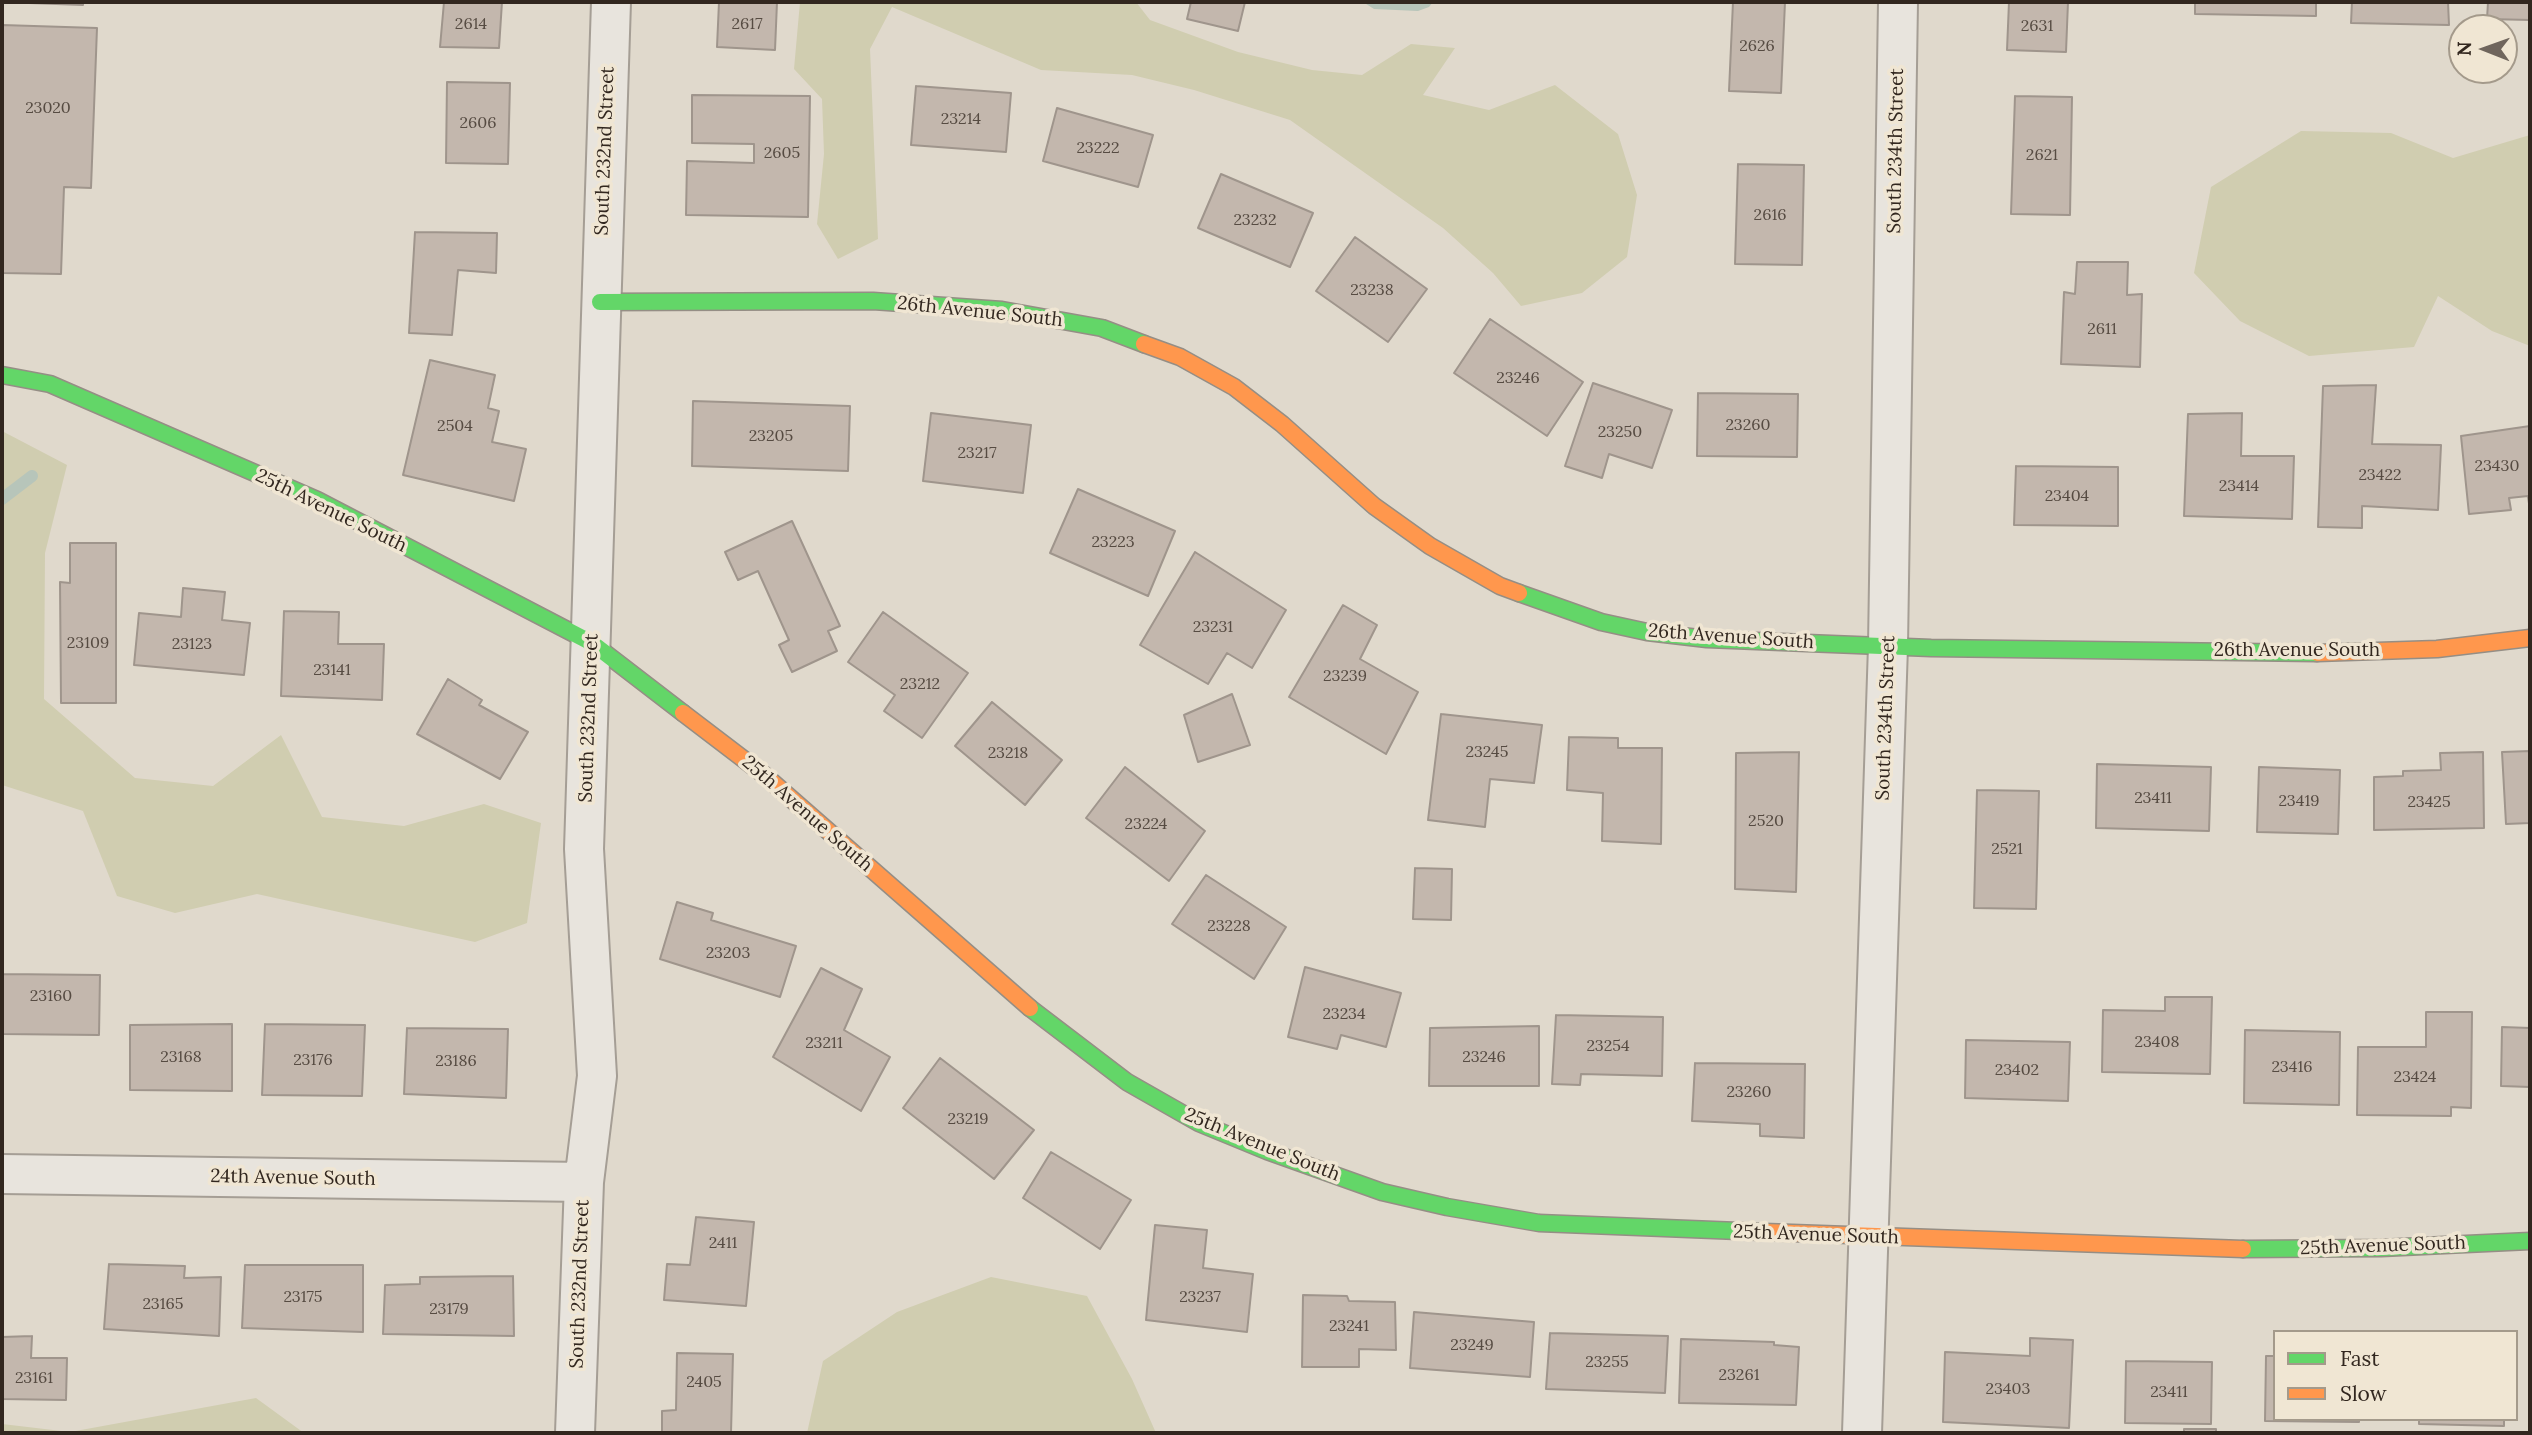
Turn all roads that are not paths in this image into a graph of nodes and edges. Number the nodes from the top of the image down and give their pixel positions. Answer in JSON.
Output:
{"nodes":[{"id":1,"x":611,"y":2,"type":"edge"},
{"id":2,"x":1898,"y":2,"type":"edge"},
{"id":3,"x":600,"y":302,"type":"junction"},
{"id":4,"x":2,"y":375,"type":"edge"},
{"id":5,"x":2530,"y":638,"type":"edge"},
{"id":6,"x":592,"y":643,"type":"junction"},
{"id":7,"x":1888,"y":646,"type":"junction"},
{"id":8,"x":2,"y":1174,"type":"edge"},
{"id":9,"x":584,"y":1182,"type":"junction"},
{"id":10,"x":1869,"y":1237,"type":"junction"},
{"id":11,"x":2530,"y":1241,"type":"edge"},
{"id":12,"x":575,"y":1433,"type":"edge"},
{"id":13,"x":1862,"y":1433,"type":"edge"}],
"edges":[{"from":1,"to":3,"type":"street","name":"South 232nd Street"},
{"from":2,"to":7,"type":"street","name":"South 234th Street"},
{"from":3,"to":6,"type":"street","name":"South 232nd Street"},
{"from":3,"to":7,"type":"street","name":"26th Avenue South"},
{"from":4,"to":6,"type":"street","name":"25th Avenue South"},
{"from":5,"to":7,"type":"street","name":"26th Avenue South"},
{"from":6,"to":9,"type":"street","name":"South 232nd Street"},
{"from":6,"to":10,"type":"street","name":"25th Avenue South"},
{"from":7,"to":10,"type":"street","name":"South 234th Street"},
{"from":8,"to":9,"type":"street","name":"24th Avenue South"},
{"from":9,"to":12,"type":"street","name":"South 232nd Street"},
{"from":10,"to":11,"type":"street","name":"25th Avenue South"},
{"from":10,"to":13,"type":"street","name":"South 234th Street"}]}
